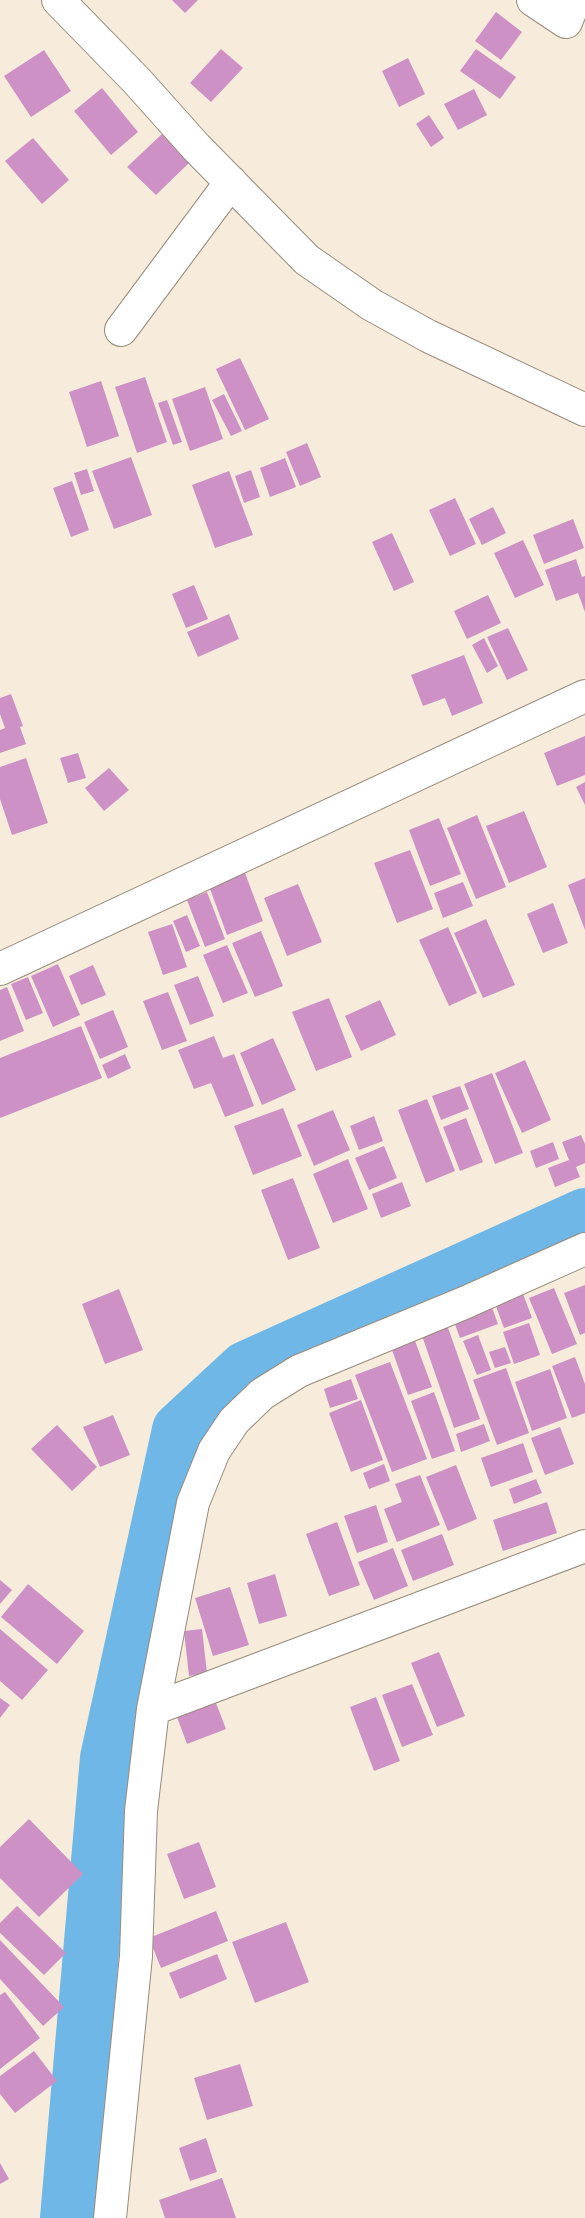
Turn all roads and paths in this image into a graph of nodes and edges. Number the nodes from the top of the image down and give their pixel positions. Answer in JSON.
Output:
{"nodes":[{"id":1,"x":58,"y":0,"type":"edge"},
{"id":2,"x":533,"y":0,"type":"edge"},
{"id":3,"x":575,"y":19,"type":"edge"},
{"id":4,"x":231,"y":182,"type":"junction"},
{"id":5,"x":121,"y":330,"type":"dead end"},
{"id":6,"x":585,"y":410,"type":"edge"},
{"id":7,"x":585,"y":696,"type":"edge"},
{"id":8,"x":0,"y":969,"type":"edge"},
{"id":9,"x":585,"y":1249,"type":"edge"},
{"id":10,"x":585,"y":1546,"type":"edge"},
{"id":11,"x":153,"y":1709,"type":"junction"},
{"id":12,"x":110,"y":2218,"type":"edge"}],
"edges":[{"from":1,"to":4,"type":"street"},
{"from":2,"to":3,"type":"street"},
{"from":4,"to":5,"type":"street"},
{"from":4,"to":6,"type":"street"},
{"from":7,"to":8,"type":"street"},
{"from":9,"to":11,"type":"street"},
{"from":10,"to":11,"type":"street"},
{"from":11,"to":12,"type":"street"}]}
